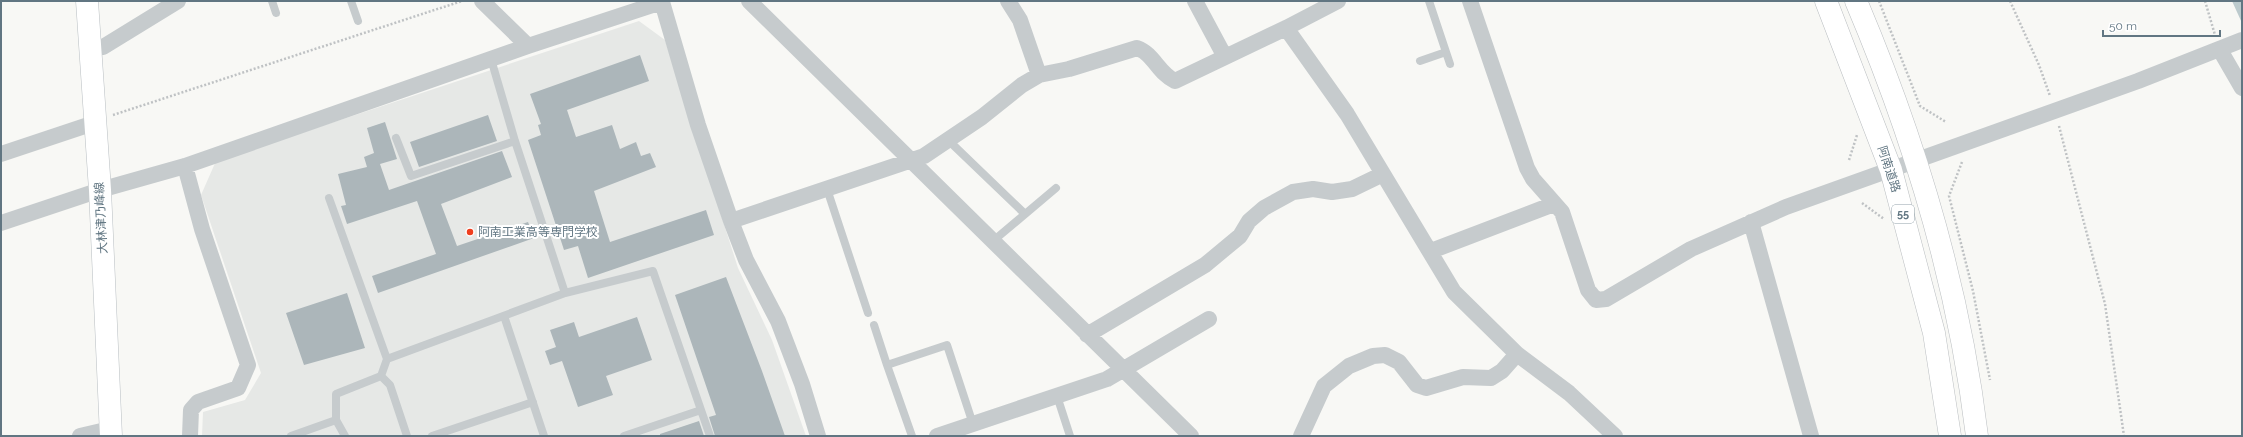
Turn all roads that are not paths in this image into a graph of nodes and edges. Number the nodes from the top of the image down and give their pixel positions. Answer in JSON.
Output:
{"nodes":[{"id":1,"x":87,"y":1,"type":"edge"},
{"id":2,"x":178,"y":1,"type":"edge"},
{"id":3,"x":272,"y":1,"type":"edge"},
{"id":4,"x":351,"y":1,"type":"edge"},
{"id":5,"x":482,"y":1,"type":"edge"},
{"id":6,"x":663,"y":1,"type":"edge"},
{"id":7,"x":749,"y":1,"type":"edge"},
{"id":8,"x":1008,"y":1,"type":"edge"},
{"id":9,"x":1195,"y":1,"type":"edge"},
{"id":10,"x":1337,"y":1,"type":"edge"},
{"id":11,"x":1429,"y":1,"type":"edge"},
{"id":12,"x":1470,"y":1,"type":"edge"},
{"id":13,"x":1826,"y":1,"type":"edge"},
{"id":14,"x":1856,"y":1,"type":"edge"},
{"id":15,"x":276,"y":13,"type":"dead end"},
{"id":16,"x":358,"y":20,"type":"dead end"},
{"id":17,"x":1286,"y":28,"type":"junction"},
{"id":18,"x":2231,"y":45,"type":"edge"},
{"id":19,"x":528,"y":46,"type":"junction"},
{"id":20,"x":90,"y":48,"type":"junction"},
{"id":21,"x":1446,"y":52,"type":"junction"},
{"id":22,"x":1224,"y":57,"type":"junction"},
{"id":23,"x":491,"y":59,"type":"junction"},
{"id":24,"x":1420,"y":61,"type":"dead end"},
{"id":25,"x":1450,"y":64,"type":"dead end"},
{"id":26,"x":1039,"y":75,"type":"junction"},
{"id":27,"x":2242,"y":88,"type":"edge"},
{"id":28,"x":94,"y":123,"type":"junction"},
{"id":29,"x":396,"y":138,"type":"dead end"},
{"id":30,"x":948,"y":140,"type":"junction"},
{"id":31,"x":515,"y":141,"type":"junction"},
{"id":32,"x":1,"y":154,"type":"edge"},
{"id":33,"x":911,"y":160,"type":"junction"},
{"id":34,"x":1917,"y":160,"type":"junction"},
{"id":35,"x":185,"y":166,"type":"junction"},
{"id":36,"x":1891,"y":170,"type":"junction"},
{"id":37,"x":1384,"y":174,"type":"junction"},
{"id":38,"x":1056,"y":188,"type":"dead end"},
{"id":39,"x":100,"y":190,"type":"junction"},
{"id":40,"x":827,"y":190,"type":"junction"},
{"id":41,"x":329,"y":198,"type":"dead end"},
{"id":42,"x":1554,"y":204,"type":"junction"},
{"id":43,"x":1025,"y":214,"type":"junction"},
{"id":44,"x":731,"y":220,"type":"junction"},
{"id":45,"x":1752,"y":222,"type":"junction"},
{"id":46,"x":1,"y":223,"type":"edge"},
{"id":47,"x":993,"y":241,"type":"junction"},
{"id":48,"x":1431,"y":251,"type":"junction"},
{"id":49,"x":565,"y":293,"type":"junction"},
{"id":50,"x":868,"y":313,"type":"dead end"},
{"id":51,"x":504,"y":316,"type":"junction"},
{"id":52,"x":1209,"y":319,"type":"dead end"},
{"id":53,"x":874,"y":325,"type":"dead end"},
{"id":54,"x":1087,"y":335,"type":"junction"},
{"id":55,"x":1517,"y":354,"type":"junction"},
{"id":56,"x":386,"y":360,"type":"junction"},
{"id":57,"x":887,"y":365,"type":"junction"},
{"id":58,"x":1124,"y":370,"type":"junction"},
{"id":59,"x":381,"y":376,"type":"junction"},
{"id":60,"x":1057,"y":396,"type":"junction"},
{"id":61,"x":533,"y":402,"type":"junction"},
{"id":62,"x":701,"y":410,"type":"junction"},
{"id":63,"x":336,"y":420,"type":"junction"},
{"id":64,"x":973,"y":424,"type":"junction"},
{"id":65,"x":110,"y":432,"type":"edge"},
{"id":66,"x":954,"y":433,"type":"edge"},
{"id":67,"x":80,"y":436,"type":"edge"},
{"id":68,"x":190,"y":436,"type":"edge"},
{"id":69,"x":291,"y":436,"type":"edge"},
{"id":70,"x":345,"y":436,"type":"edge"},
{"id":71,"x":407,"y":436,"type":"edge"},
{"id":72,"x":432,"y":436,"type":"edge"},
{"id":73,"x":544,"y":436,"type":"edge"},
{"id":74,"x":624,"y":436,"type":"edge"},
{"id":75,"x":710,"y":436,"type":"edge"},
{"id":76,"x":818,"y":436,"type":"edge"},
{"id":77,"x":912,"y":436,"type":"edge"},
{"id":78,"x":936,"y":436,"type":"edge"},
{"id":79,"x":1070,"y":436,"type":"edge"},
{"id":80,"x":1191,"y":436,"type":"edge"},
{"id":81,"x":1301,"y":436,"type":"edge"},
{"id":82,"x":1615,"y":436,"type":"edge"},
{"id":83,"x":1811,"y":436,"type":"edge"},
{"id":84,"x":1950,"y":436,"type":"edge"},
{"id":85,"x":1977,"y":436,"type":"edge"}],
"edges":[{"from":1,"to":20,"type":"main road","name":"大林津乃峰線"},
{"from":2,"to":20,"type":"street"},
{"from":3,"to":15,"type":"lane"},
{"from":4,"to":16,"type":"lane"},
{"from":5,"to":19,"type":"street"},
{"from":6,"to":19,"type":"street"},
{"from":6,"to":44,"type":"street"},
{"from":7,"to":33,"type":"street"},
{"from":8,"to":26,"type":"street"},
{"from":9,"to":22,"type":"street"},
{"from":10,"to":17,"type":"street"},
{"from":11,"to":21,"type":"lane"},
{"from":12,"to":42,"type":"street"},
{"from":13,"to":36,"type":"main road","name":"阿南道路","number":"55"},
{"from":14,"to":34,"type":"main road","number":"55"},
{"from":17,"to":22,"type":"street"},
{"from":17,"to":37,"type":"street"},
{"from":18,"to":27,"type":"street"},
{"from":18,"to":34,"type":"street"},
{"from":19,"to":23,"type":"street"},
{"from":20,"to":28,"type":"main road","name":"大林津乃峰線"},
{"from":21,"to":24,"type":"lane"},
{"from":21,"to":25,"type":"lane"},
{"from":22,"to":26,"type":"street"},
{"from":23,"to":31,"type":"lane"},
{"from":23,"to":35,"type":"street"},
{"from":26,"to":30,"type":"street"},
{"from":28,"to":32,"type":"street"},
{"from":28,"to":39,"type":"main road","name":"大林津乃峰線"},
{"from":29,"to":31,"type":"lane"},
{"from":30,"to":33,"type":"street"},
{"from":30,"to":43,"type":"lane"},
{"from":31,"to":49,"type":"lane"},
{"from":33,"to":40,"type":"street"},
{"from":33,"to":47,"type":"street"},
{"from":34,"to":36,"type":"street"},
{"from":34,"to":85,"type":"main road","number":"55"},
{"from":35,"to":39,"type":"street"},
{"from":35,"to":68,"type":"street"},
{"from":36,"to":45,"type":"street"},
{"from":36,"to":84,"type":"main road","name":"阿南道路","number":"55"},
{"from":37,"to":48,"type":"street"},
{"from":37,"to":54,"type":"street"},
{"from":38,"to":43,"type":"lane"},
{"from":39,"to":46,"type":"street"},
{"from":39,"to":65,"type":"main road","name":"大林津乃峰線"},
{"from":40,"to":44,"type":"street"},
{"from":40,"to":50,"type":"lane"},
{"from":41,"to":56,"type":"lane"},
{"from":42,"to":45,"type":"street"},
{"from":42,"to":48,"type":"street"},
{"from":43,"to":47,"type":"lane"},
{"from":44,"to":76,"type":"street"},
{"from":45,"to":83,"type":"street"},
{"from":47,"to":54,"type":"street"},
{"from":48,"to":55,"type":"street"},
{"from":49,"to":51,"type":"lane"},
{"from":49,"to":62,"type":"lane"},
{"from":51,"to":56,"type":"lane"},
{"from":51,"to":61,"type":"lane"},
{"from":52,"to":58,"type":"street"},
{"from":53,"to":57,"type":"lane"},
{"from":54,"to":58,"type":"street"},
{"from":55,"to":81,"type":"street"},
{"from":55,"to":82,"type":"street"},
{"from":56,"to":59,"type":"lane"},
{"from":57,"to":64,"type":"lane"},
{"from":57,"to":77,"type":"lane"},
{"from":58,"to":60,"type":"street"},
{"from":58,"to":80,"type":"street"},
{"from":59,"to":63,"type":"lane"},
{"from":59,"to":71,"type":"lane"},
{"from":60,"to":64,"type":"street"},
{"from":60,"to":79,"type":"lane"},
{"from":61,"to":72,"type":"lane"},
{"from":61,"to":73,"type":"lane"},
{"from":62,"to":74,"type":"lane"},
{"from":62,"to":75,"type":"lane"},
{"from":63,"to":69,"type":"lane"},
{"from":63,"to":70,"type":"lane"},
{"from":64,"to":66,"type":"street"},
{"from":65,"to":67,"type":"street"},
{"from":66,"to":78,"type":"street"}]}
